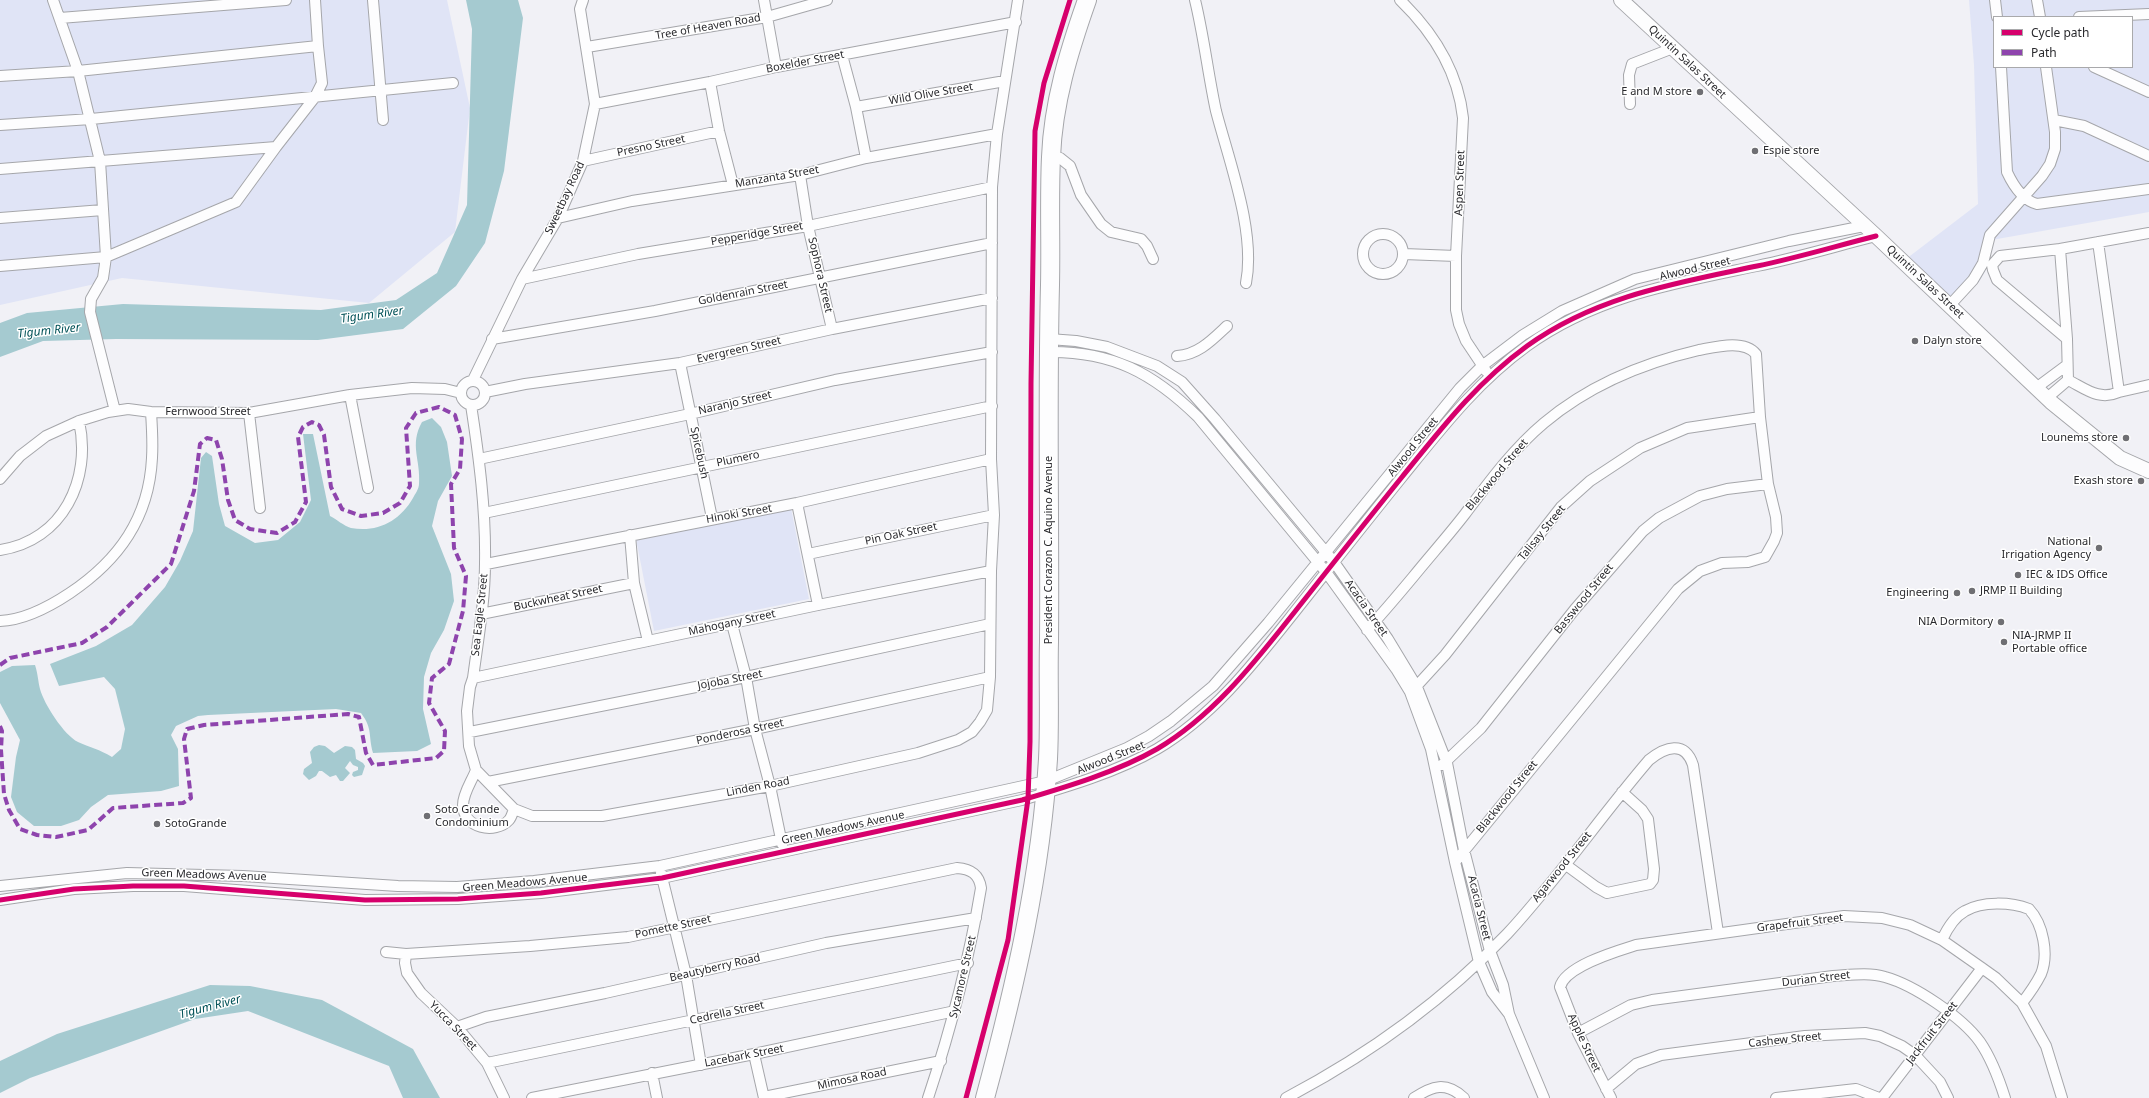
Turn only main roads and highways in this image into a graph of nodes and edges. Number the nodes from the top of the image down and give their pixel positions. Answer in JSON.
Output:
{"nodes":[{"id":1,"x":1087,"y":0,"type":"edge"},
{"id":2,"x":1621,"y":0,"type":"edge"},
{"id":3,"x":2148,"y":474,"type":"edge"},
{"id":4,"x":985,"y":1098,"type":"edge"}],
"edges":[{"from":1,"to":4,"type":"highway","name":"President Corazon C. Aquino Avenue"},
{"from":2,"to":3,"type":"main road","name":"Quintin Salas Street"}]}
